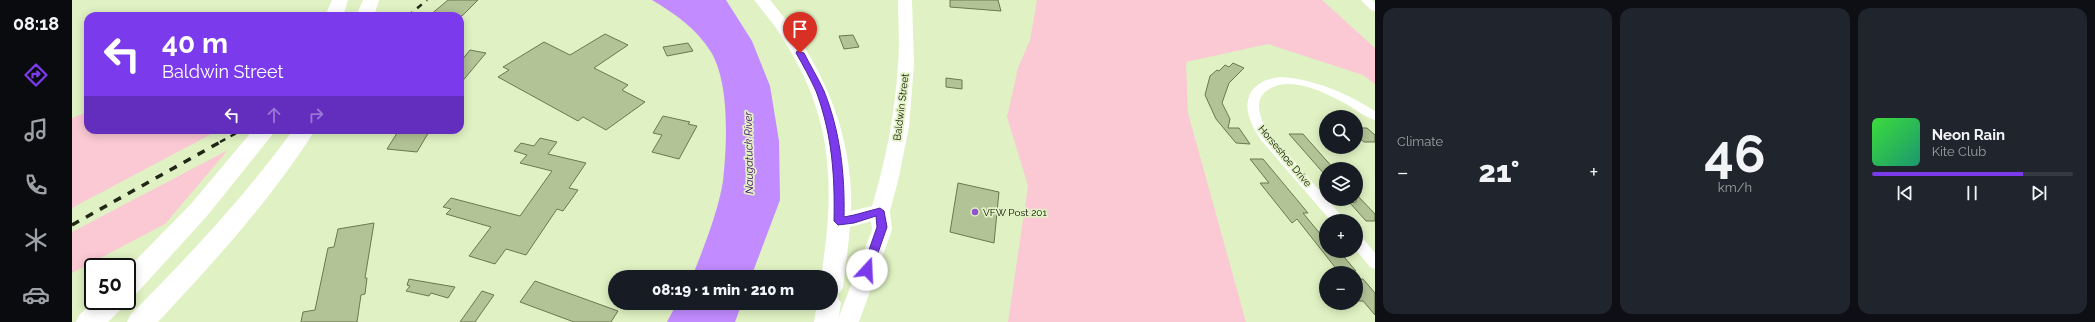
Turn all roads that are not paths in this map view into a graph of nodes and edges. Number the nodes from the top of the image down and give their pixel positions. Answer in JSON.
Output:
{"nodes":[{"id":1,"x":340,"y":0,"type":"edge"},
{"id":2,"x":371,"y":0,"type":"edge"},
{"id":3,"x":762,"y":0,"type":"edge"},
{"id":4,"x":905,"y":0,"type":"edge"},
{"id":5,"x":1366,"y":0,"type":"edge"},
{"id":6,"x":1375,"y":8,"type":"edge"},
{"id":7,"x":336,"y":12,"type":"edge"},
{"id":8,"x":366,"y":12,"type":"edge"},
{"id":9,"x":1375,"y":116,"type":"edge"},
{"id":10,"x":262,"y":134,"type":"edge"},
{"id":11,"x":301,"y":134,"type":"edge"},
{"id":12,"x":880,"y":211,"type":"junction"},
{"id":13,"x":1333,"y":214,"type":"edge"},
{"id":14,"x":838,"y":221,"type":"junction"},
{"id":15,"x":1363,"y":248,"type":"edge"},
{"id":16,"x":1375,"y":263,"type":"edge"},
{"id":17,"x":833,"y":270,"type":"edge"},
{"id":18,"x":136,"y":276,"type":"edge"},
{"id":19,"x":103,"y":310,"type":"edge"},
{"id":20,"x":828,"y":310,"type":"edge"},
{"id":21,"x":90,"y":322,"type":"edge"},
{"id":22,"x":141,"y":322,"type":"edge"},
{"id":23,"x":826,"y":322,"type":"edge"},
{"id":24,"x":848,"y":322,"type":"edge"}],
"edges":[{"from":1,"to":7,"type":"highway"},
{"from":2,"to":8,"type":"highway"},
{"from":3,"to":14,"type":"main road"},
{"from":4,"to":12,"type":"main road","name":"Baldwin Street"},
{"from":5,"to":6,"type":"street"},
{"from":9,"to":13,"type":"street","name":"Horseshoe Drive"},
{"from":10,"to":18,"type":"highway"},
{"from":11,"to":22,"type":"highway"},
{"from":12,"to":14,"type":"main road"},
{"from":12,"to":24,"type":"main road","name":"Baldwin Street"},
{"from":14,"to":17,"type":"main road"},
{"from":15,"to":16,"type":"street"},
{"from":19,"to":21,"type":"highway"},
{"from":20,"to":23,"type":"main road"}]}
